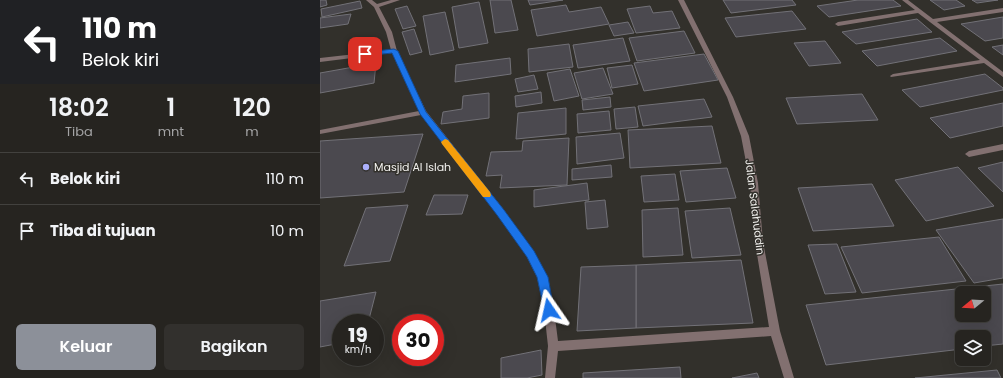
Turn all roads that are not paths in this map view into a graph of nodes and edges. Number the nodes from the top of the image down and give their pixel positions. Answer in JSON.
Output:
{"nodes":[{"id":1,"x":397,"y":0,"type":"edge"},
{"id":2,"x":681,"y":0,"type":"edge"},
{"id":3,"x":905,"y":0,"type":"edge"},
{"id":4,"x":372,"y":3,"type":"edge"},
{"id":5,"x":1003,"y":10,"type":"edge"},
{"id":6,"x":920,"y":12,"type":"junction"},
{"id":7,"x":932,"y":21,"type":"junction"},
{"id":8,"x":838,"y":24,"type":"dead end"},
{"id":9,"x":394,"y":51,"type":"junction"},
{"id":10,"x":320,"y":60,"type":"edge"},
{"id":11,"x":985,"y":61,"type":"junction"},
{"id":12,"x":1003,"y":75,"type":"edge"},
{"id":13,"x":893,"y":76,"type":"dead end"},
{"id":14,"x":423,"y":112,"type":"junction"},
{"id":15,"x":320,"y":132,"type":"edge"},
{"id":16,"x":1003,"y":147,"type":"edge"},
{"id":17,"x":969,"y":154,"type":"dead end"},
{"id":18,"x":775,"y":331,"type":"junction"},
{"id":19,"x":553,"y":346,"type":"junction"},
{"id":20,"x":550,"y":378,"type":"edge"},
{"id":21,"x":789,"y":378,"type":"edge"}],
"edges":[{"from":1,"to":4,"type":"street"},
{"from":2,"to":18,"type":"street","name":"Jalan Salahuddin"},
{"from":3,"to":6,"type":"street"},
{"from":4,"to":9,"type":"street"},
{"from":5,"to":7,"type":"street"},
{"from":6,"to":7,"type":"street"},
{"from":6,"to":8,"type":"street"},
{"from":7,"to":11,"type":"street"},
{"from":9,"to":10,"type":"street"},
{"from":9,"to":14,"type":"street"},
{"from":11,"to":12,"type":"street"},
{"from":11,"to":13,"type":"street"},
{"from":14,"to":15,"type":"street"},
{"from":14,"to":19,"type":"street"},
{"from":16,"to":17,"type":"street"},
{"from":18,"to":19,"type":"street"},
{"from":18,"to":21,"type":"street","name":"Jalan Salahuddin"},
{"from":19,"to":20,"type":"street"}]}
